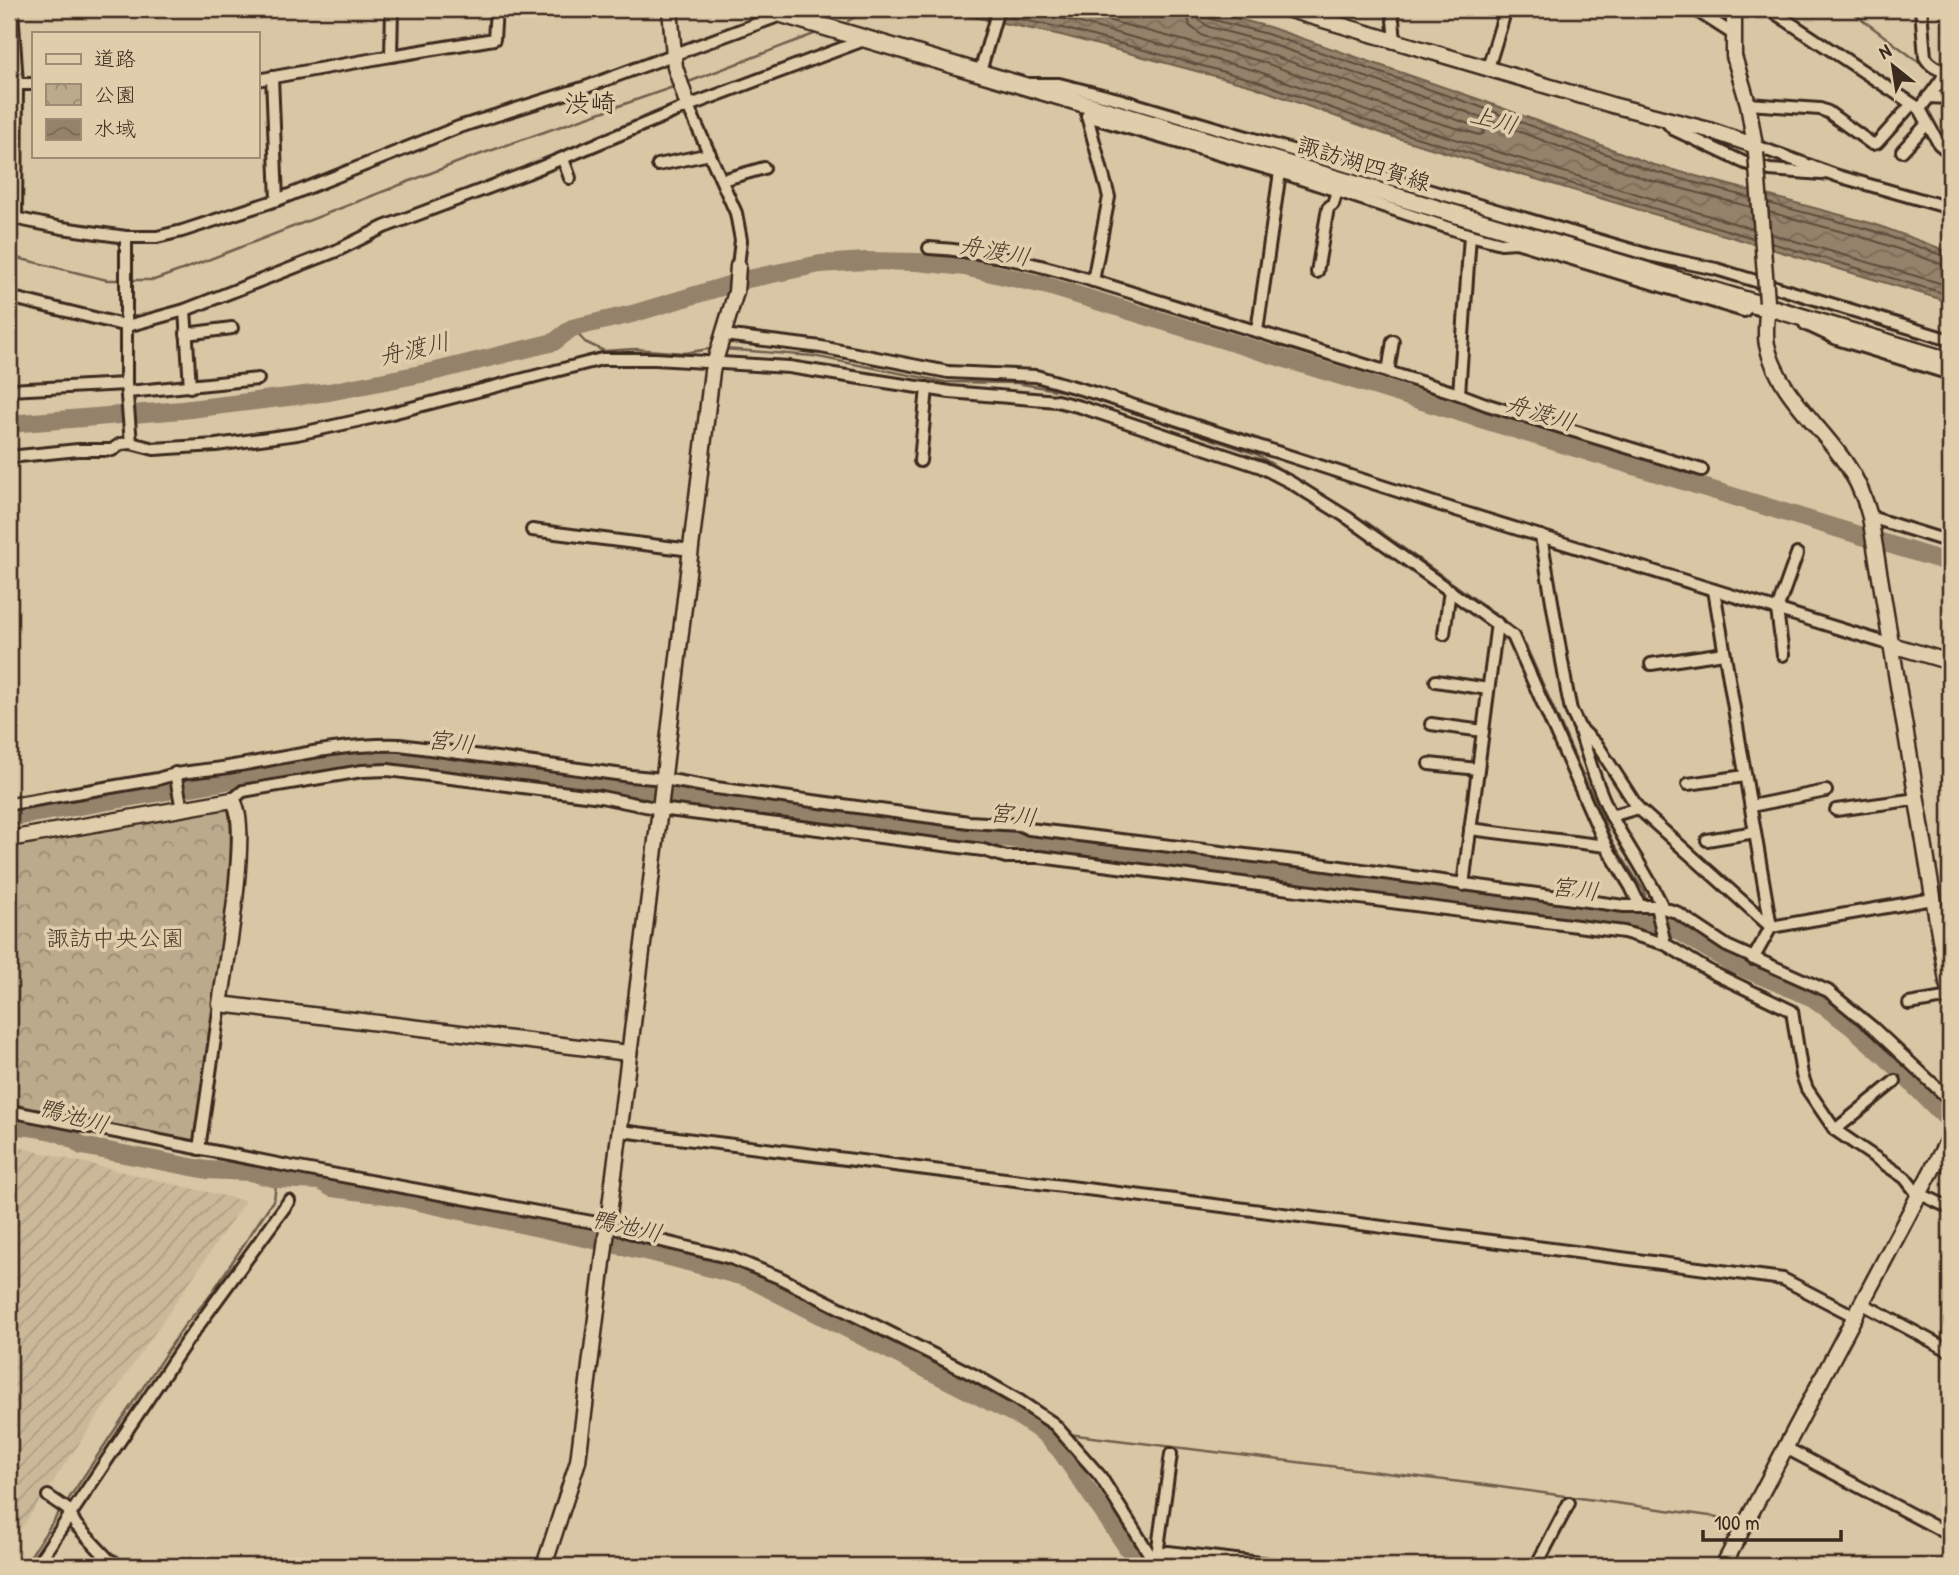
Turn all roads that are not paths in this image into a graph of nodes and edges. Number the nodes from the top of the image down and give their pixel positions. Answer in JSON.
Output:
{"nodes":[{"id":1,"x":12,"y":9,"type":"edge"},
{"id":2,"x":392,"y":9,"type":"edge"},
{"id":3,"x":496,"y":9,"type":"edge"},
{"id":4,"x":670,"y":9,"type":"edge"},
{"id":5,"x":765,"y":9,"type":"edge"},
{"id":6,"x":998,"y":9,"type":"edge"},
{"id":7,"x":1286,"y":9,"type":"edge"},
{"id":8,"x":1392,"y":9,"type":"edge"},
{"id":9,"x":1506,"y":9,"type":"edge"},
{"id":10,"x":1694,"y":9,"type":"edge"},
{"id":11,"x":1734,"y":9,"type":"edge"},
{"id":12,"x":1769,"y":9,"type":"edge"},
{"id":13,"x":1921,"y":9,"type":"edge"},
{"id":14,"x":782,"y":14,"type":"junction"},
{"id":15,"x":1733,"y":34,"type":"junction"},
{"id":16,"x":866,"y":39,"type":"junction"},
{"id":17,"x":1395,"y":41,"type":"junction"},
{"id":18,"x":674,"y":55,"type":"junction"},
{"id":19,"x":391,"y":56,"type":"junction"},
{"id":20,"x":1488,"y":68,"type":"junction"},
{"id":21,"x":981,"y":69,"type":"junction"},
{"id":22,"x":1947,"y":71,"type":"edge"},
{"id":23,"x":272,"y":77,"type":"junction"},
{"id":24,"x":259,"y":80,"type":"edge"},
{"id":25,"x":17,"y":84,"type":"junction"},
{"id":26,"x":32,"y":84,"type":"edge"},
{"id":27,"x":1023,"y":85,"type":"junction"},
{"id":28,"x":1928,"y":97,"type":"junction"},
{"id":29,"x":1950,"y":98,"type":"edge"},
{"id":30,"x":1748,"y":104,"type":"junction"},
{"id":31,"x":688,"y":106,"type":"junction"},
{"id":32,"x":1915,"y":107,"type":"junction"},
{"id":33,"x":1664,"y":119,"type":"junction"},
{"id":34,"x":1927,"y":124,"type":"junction"},
{"id":35,"x":1756,"y":149,"type":"junction"},
{"id":36,"x":1902,"y":151,"type":"dead end"},
{"id":37,"x":1950,"y":153,"type":"edge"},
{"id":38,"x":710,"y":154,"type":"junction"},
{"id":39,"x":563,"y":159,"type":"junction"},
{"id":40,"x":658,"y":164,"type":"dead end"},
{"id":41,"x":764,"y":168,"type":"dead end"},
{"id":42,"x":1280,"y":172,"type":"junction"},
{"id":43,"x":1838,"y":176,"type":"junction"},
{"id":44,"x":570,"y":178,"type":"dead end"},
{"id":45,"x":722,"y":180,"type":"junction"},
{"id":46,"x":1337,"y":191,"type":"junction"},
{"id":47,"x":276,"y":200,"type":"junction"},
{"id":48,"x":1950,"y":208,"type":"edge"},
{"id":49,"x":13,"y":218,"type":"edge"},
{"id":50,"x":1470,"y":235,"type":"junction"},
{"id":51,"x":126,"y":237,"type":"junction"},
{"id":52,"x":929,"y":248,"type":"dead end"},
{"id":53,"x":738,"y":266,"type":"joint"},
{"id":54,"x":1317,"y":272,"type":"dead end"},
{"id":55,"x":1093,"y":281,"type":"junction"},
{"id":56,"x":9,"y":297,"type":"edge"},
{"id":57,"x":1767,"y":307,"type":"junction"},
{"id":58,"x":185,"y":310,"type":"junction"},
{"id":59,"x":1792,"y":314,"type":"junction"},
{"id":60,"x":127,"y":326,"type":"junction"},
{"id":61,"x":232,"y":328,"type":"dead end"},
{"id":62,"x":1256,"y":331,"type":"junction"},
{"id":63,"x":187,"y":334,"type":"junction"},
{"id":64,"x":724,"y":335,"type":"junction"},
{"id":65,"x":1392,"y":341,"type":"dead end"},
{"id":66,"x":1950,"y":341,"type":"edge"},
{"id":67,"x":1950,"y":361,"type":"edge"},
{"id":68,"x":714,"y":362,"type":"junction"},
{"id":69,"x":1388,"y":372,"type":"junction"},
{"id":70,"x":1950,"y":374,"type":"edge"},
{"id":71,"x":258,"y":379,"type":"dead end"},
{"id":72,"x":190,"y":387,"type":"junction"},
{"id":73,"x":927,"y":388,"type":"junction"},
{"id":74,"x":9,"y":390,"type":"edge"},
{"id":75,"x":127,"y":391,"type":"junction"},
{"id":76,"x":1459,"y":394,"type":"junction"},
{"id":77,"x":130,"y":440,"type":"junction"},
{"id":78,"x":9,"y":457,"type":"edge"},
{"id":79,"x":920,"y":461,"type":"dead end"},
{"id":80,"x":1702,"y":470,"type":"dead end"},
{"id":81,"x":1870,"y":521,"type":"junction"},
{"id":82,"x":532,"y":530,"type":"dead end"},
{"id":83,"x":1541,"y":536,"type":"junction"},
{"id":84,"x":1950,"y":542,"type":"edge"},
{"id":85,"x":691,"y":550,"type":"junction"},
{"id":86,"x":1797,"y":554,"type":"dead end"},
{"id":87,"x":1450,"y":590,"type":"junction"},
{"id":88,"x":1714,"y":590,"type":"junction"},
{"id":89,"x":1777,"y":610,"type":"junction"},
{"id":90,"x":1497,"y":623,"type":"junction"},
{"id":91,"x":1444,"y":634,"type":"dead end"},
{"id":92,"x":1892,"y":645,"type":"junction"},
{"id":93,"x":1724,"y":653,"type":"junction"},
{"id":94,"x":1783,"y":655,"type":"dead end"},
{"id":95,"x":1950,"y":663,"type":"edge"},
{"id":96,"x":1651,"y":664,"type":"dead end"},
{"id":97,"x":1436,"y":681,"type":"dead end"},
{"id":98,"x":1488,"y":689,"type":"junction"},
{"id":99,"x":1431,"y":724,"type":"dead end"},
{"id":100,"x":1579,"y":727,"type":"junction"},
{"id":101,"x":1483,"y":731,"type":"junction"},
{"id":102,"x":1429,"y":764,"type":"dead end"},
{"id":103,"x":1478,"y":769,"type":"junction"},
{"id":104,"x":175,"y":775,"type":"junction"},
{"id":105,"x":1745,"y":776,"type":"junction"},
{"id":106,"x":664,"y":780,"type":"junction"},
{"id":107,"x":1688,"y":784,"type":"dead end"},
{"id":108,"x":1826,"y":792,"type":"dead end"},
{"id":109,"x":1917,"y":799,"type":"junction"},
{"id":110,"x":232,"y":800,"type":"junction"},
{"id":111,"x":11,"y":804,"type":"dead end"},
{"id":112,"x":181,"y":805,"type":"junction"},
{"id":113,"x":1751,"y":806,"type":"junction"},
{"id":114,"x":661,"y":807,"type":"junction"},
{"id":115,"x":1638,"y":808,"type":"junction"},
{"id":116,"x":1836,"y":810,"type":"dead end"},
{"id":117,"x":1611,"y":816,"type":"junction"},
{"id":118,"x":1470,"y":830,"type":"junction"},
{"id":119,"x":1755,"y":832,"type":"junction"},
{"id":120,"x":9,"y":839,"type":"edge"},
{"id":121,"x":1707,"y":840,"type":"dead end"},
{"id":122,"x":1606,"y":846,"type":"junction"},
{"id":123,"x":1463,"y":885,"type":"junction"},
{"id":124,"x":1933,"y":899,"type":"junction"},
{"id":125,"x":1640,"y":906,"type":"junction"},
{"id":126,"x":1659,"y":908,"type":"junction"},
{"id":127,"x":1771,"y":927,"type":"junction"},
{"id":128,"x":1665,"y":940,"type":"junction"},
{"id":129,"x":1753,"y":959,"type":"junction"},
{"id":130,"x":1950,"y":998,"type":"edge"},
{"id":131,"x":220,"y":1004,"type":"junction"},
{"id":132,"x":1909,"y":1004,"type":"dead end"},
{"id":133,"x":629,"y":1053,"type":"junction"},
{"id":134,"x":1895,"y":1081,"type":"dead end"},
{"id":135,"x":1950,"y":1101,"type":"edge"},
{"id":136,"x":9,"y":1111,"type":"edge"},
{"id":137,"x":1835,"y":1130,"type":"junction"},
{"id":138,"x":621,"y":1131,"type":"junction"},
{"id":139,"x":1950,"y":1136,"type":"edge"},
{"id":140,"x":199,"y":1149,"type":"junction"},
{"id":141,"x":1922,"y":1194,"type":"junction"},
{"id":142,"x":289,"y":1201,"type":"dead end"},
{"id":143,"x":1950,"y":1208,"type":"edge"},
{"id":144,"x":608,"y":1226,"type":"junction"},
{"id":145,"x":1863,"y":1304,"type":"junction"},
{"id":146,"x":1856,"y":1317,"type":"junction"},
{"id":147,"x":1950,"y":1351,"type":"edge"},
{"id":148,"x":1786,"y":1448,"type":"junction"},
{"id":149,"x":1171,"y":1454,"type":"dead end"},
{"id":150,"x":48,"y":1496,"type":"dead end"},
{"id":151,"x":1569,"y":1503,"type":"dead end"},
{"id":152,"x":69,"y":1513,"type":"junction"},
{"id":153,"x":1950,"y":1535,"type":"edge"},
{"id":154,"x":1153,"y":1562,"type":"edge"},
{"id":155,"x":1237,"y":1564,"type":"edge"},
{"id":156,"x":36,"y":1566,"type":"edge"},
{"id":157,"x":121,"y":1566,"type":"edge"},
{"id":158,"x":544,"y":1566,"type":"edge"},
{"id":159,"x":1286,"y":1566,"type":"edge"},
{"id":160,"x":1536,"y":1566,"type":"edge"},
{"id":161,"x":1723,"y":1566,"type":"edge"}],
"edges":[{"from":1,"to":25,"type":"street"},
{"from":2,"to":19,"type":"street"},
{"from":3,"to":19,"type":"street"},
{"from":4,"to":18,"type":"street"},
{"from":5,"to":14,"type":"main road","name":"諏訪湖四賀線"},
{"from":6,"to":21,"type":"street"},
{"from":7,"to":17,"type":"street"},
{"from":8,"to":17,"type":"street"},
{"from":9,"to":20,"type":"street"},
{"from":10,"to":15,"type":"street"},
{"from":11,"to":15,"type":"street"},
{"from":12,"to":32,"type":"street"},
{"from":13,"to":22,"type":"street"},
{"from":14,"to":16,"type":"main road","name":"諏訪湖四賀線"},
{"from":14,"to":18,"type":"street"},
{"from":15,"to":30,"type":"street"},
{"from":16,"to":21,"type":"main road","name":"諏訪湖四賀線"},
{"from":16,"to":31,"type":"street"},
{"from":17,"to":20,"type":"street"},
{"from":18,"to":31,"type":"street"},
{"from":18,"to":47,"type":"street"},
{"from":19,"to":23,"type":"street"},
{"from":20,"to":33,"type":"street"},
{"from":21,"to":27,"type":"main road","name":"諏訪湖四賀線"},
{"from":22,"to":28,"type":"street"},
{"from":23,"to":24,"type":"street"},
{"from":23,"to":47,"type":"street"},
{"from":25,"to":26,"type":"street"},
{"from":25,"to":49,"type":"street"},
{"from":27,"to":57,"type":"main road","name":"諏訪湖四賀線"},
{"from":27,"to":66,"type":"street"},
{"from":28,"to":29,"type":"street"},
{"from":28,"to":32,"type":"street"},
{"from":30,"to":32,"type":"street"},
{"from":30,"to":35,"type":"street"},
{"from":31,"to":38,"type":"street"},
{"from":31,"to":39,"type":"street"},
{"from":32,"to":34,"type":"street"},
{"from":33,"to":35,"type":"street"},
{"from":33,"to":43,"type":"street"},
{"from":34,"to":36,"type":"street"},
{"from":34,"to":37,"type":"street"},
{"from":35,"to":43,"type":"street"},
{"from":35,"to":57,"type":"street","bridge":true},
{"from":38,"to":40,"type":"street"},
{"from":38,"to":45,"type":"street"},
{"from":39,"to":44,"type":"street"},
{"from":39,"to":58,"type":"street"},
{"from":41,"to":45,"type":"street"},
{"from":42,"to":46,"type":"street"},
{"from":42,"to":55,"type":"street"},
{"from":42,"to":62,"type":"street"},
{"from":43,"to":48,"type":"street"},
{"from":45,"to":53,"type":"street"},
{"from":46,"to":50,"type":"street"},
{"from":46,"to":54,"type":"street"},
{"from":47,"to":51,"type":"street"},
{"from":49,"to":51,"type":"street"},
{"from":50,"to":57,"type":"street"},
{"from":50,"to":76,"type":"street"},
{"from":51,"to":60,"type":"street"},
{"from":52,"to":55,"type":"street"},
{"from":53,"to":64,"type":"street"},
{"from":55,"to":62,"type":"street"},
{"from":56,"to":60,"type":"street"},
{"from":57,"to":59,"type":"main road","name":"諏訪湖四賀線"},
{"from":57,"to":81,"type":"street"},
{"from":58,"to":60,"type":"street"},
{"from":58,"to":63,"type":"street"},
{"from":59,"to":67,"type":"main road","name":"諏訪湖四賀線"},
{"from":59,"to":70,"type":"street"},
{"from":60,"to":75,"type":"street"},
{"from":61,"to":63,"type":"street"},
{"from":62,"to":69,"type":"street"},
{"from":63,"to":72,"type":"street"},
{"from":64,"to":68,"type":"street"},
{"from":64,"to":83,"type":"street"},
{"from":65,"to":69,"type":"street"},
{"from":68,"to":73,"type":"street"},
{"from":68,"to":77,"type":"street"},
{"from":68,"to":85,"type":"street"},
{"from":69,"to":76,"type":"street"},
{"from":71,"to":72,"type":"street"},
{"from":72,"to":75,"type":"street"},
{"from":73,"to":79,"type":"street"},
{"from":73,"to":87,"type":"street"},
{"from":74,"to":75,"type":"street"},
{"from":75,"to":77,"type":"street"},
{"from":76,"to":80,"type":"street"},
{"from":77,"to":78,"type":"street"},
{"from":81,"to":84,"type":"street"},
{"from":81,"to":92,"type":"street"},
{"from":82,"to":85,"type":"street"},
{"from":83,"to":88,"type":"street"},
{"from":83,"to":100,"type":"street"},
{"from":85,"to":106,"type":"street"},
{"from":86,"to":89,"type":"street"},
{"from":87,"to":90,"type":"street"},
{"from":87,"to":91,"type":"street"},
{"from":88,"to":89,"type":"street"},
{"from":88,"to":93,"type":"street"},
{"from":89,"to":92,"type":"street"},
{"from":89,"to":94,"type":"street"},
{"from":90,"to":98,"type":"street"},
{"from":90,"to":122,"type":"street"},
{"from":92,"to":95,"type":"street"},
{"from":92,"to":109,"type":"street"},
{"from":93,"to":96,"type":"street"},
{"from":93,"to":105,"type":"street"},
{"from":97,"to":98,"type":"street"},
{"from":98,"to":101,"type":"street"},
{"from":99,"to":101,"type":"street"},
{"from":100,"to":115,"type":"street"},
{"from":100,"to":117,"type":"street"},
{"from":101,"to":103,"type":"street"},
{"from":102,"to":103,"type":"street"},
{"from":103,"to":118,"type":"street"},
{"from":104,"to":106,"type":"street"},
{"from":104,"to":111,"type":"street"},
{"from":104,"to":112,"type":"street"},
{"from":105,"to":107,"type":"street"},
{"from":105,"to":113,"type":"street"},
{"from":106,"to":114,"type":"street"},
{"from":106,"to":123,"type":"street"},
{"from":108,"to":113,"type":"street"},
{"from":109,"to":116,"type":"street"},
{"from":109,"to":124,"type":"street"},
{"from":110,"to":112,"type":"street"},
{"from":110,"to":114,"type":"street"},
{"from":110,"to":131,"type":"street"},
{"from":112,"to":120,"type":"street"},
{"from":113,"to":119,"type":"street"},
{"from":114,"to":128,"type":"street"},
{"from":114,"to":133,"type":"street"},
{"from":115,"to":117,"type":"street"},
{"from":115,"to":127,"type":"street"},
{"from":117,"to":126,"type":"street"},
{"from":118,"to":122,"type":"street"},
{"from":118,"to":123,"type":"street"},
{"from":119,"to":121,"type":"street"},
{"from":119,"to":127,"type":"street"},
{"from":122,"to":125,"type":"street"},
{"from":123,"to":125,"type":"street"},
{"from":124,"to":127,"type":"street"},
{"from":124,"to":130,"type":"street"},
{"from":125,"to":126,"type":"street"},
{"from":126,"to":128,"type":"street"},
{"from":126,"to":129,"type":"street"},
{"from":127,"to":129,"type":"street"},
{"from":128,"to":137,"type":"street"},
{"from":129,"to":135,"type":"street"},
{"from":130,"to":132,"type":"street"},
{"from":131,"to":133,"type":"street"},
{"from":131,"to":140,"type":"street"},
{"from":133,"to":138,"type":"street"},
{"from":134,"to":137,"type":"street"},
{"from":136,"to":140,"type":"street"},
{"from":137,"to":141,"type":"street"},
{"from":138,"to":144,"type":"street"},
{"from":138,"to":146,"type":"street"},
{"from":139,"to":141,"type":"street"},
{"from":140,"to":144,"type":"street"},
{"from":141,"to":143,"type":"street"},
{"from":141,"to":145,"type":"street"},
{"from":142,"to":152,"type":"street"},
{"from":144,"to":154,"type":"street"},
{"from":144,"to":158,"type":"street"},
{"from":145,"to":146,"type":"street"},
{"from":145,"to":147,"type":"street"},
{"from":146,"to":148,"type":"street"},
{"from":148,"to":153,"type":"street"},
{"from":148,"to":161,"type":"street"},
{"from":149,"to":154,"type":"street"},
{"from":150,"to":152,"type":"street"},
{"from":151,"to":160,"type":"street"},
{"from":152,"to":156,"type":"street"},
{"from":152,"to":157,"type":"street"},
{"from":154,"to":155,"type":"street"},
{"from":155,"to":159,"type":"street"}]}
